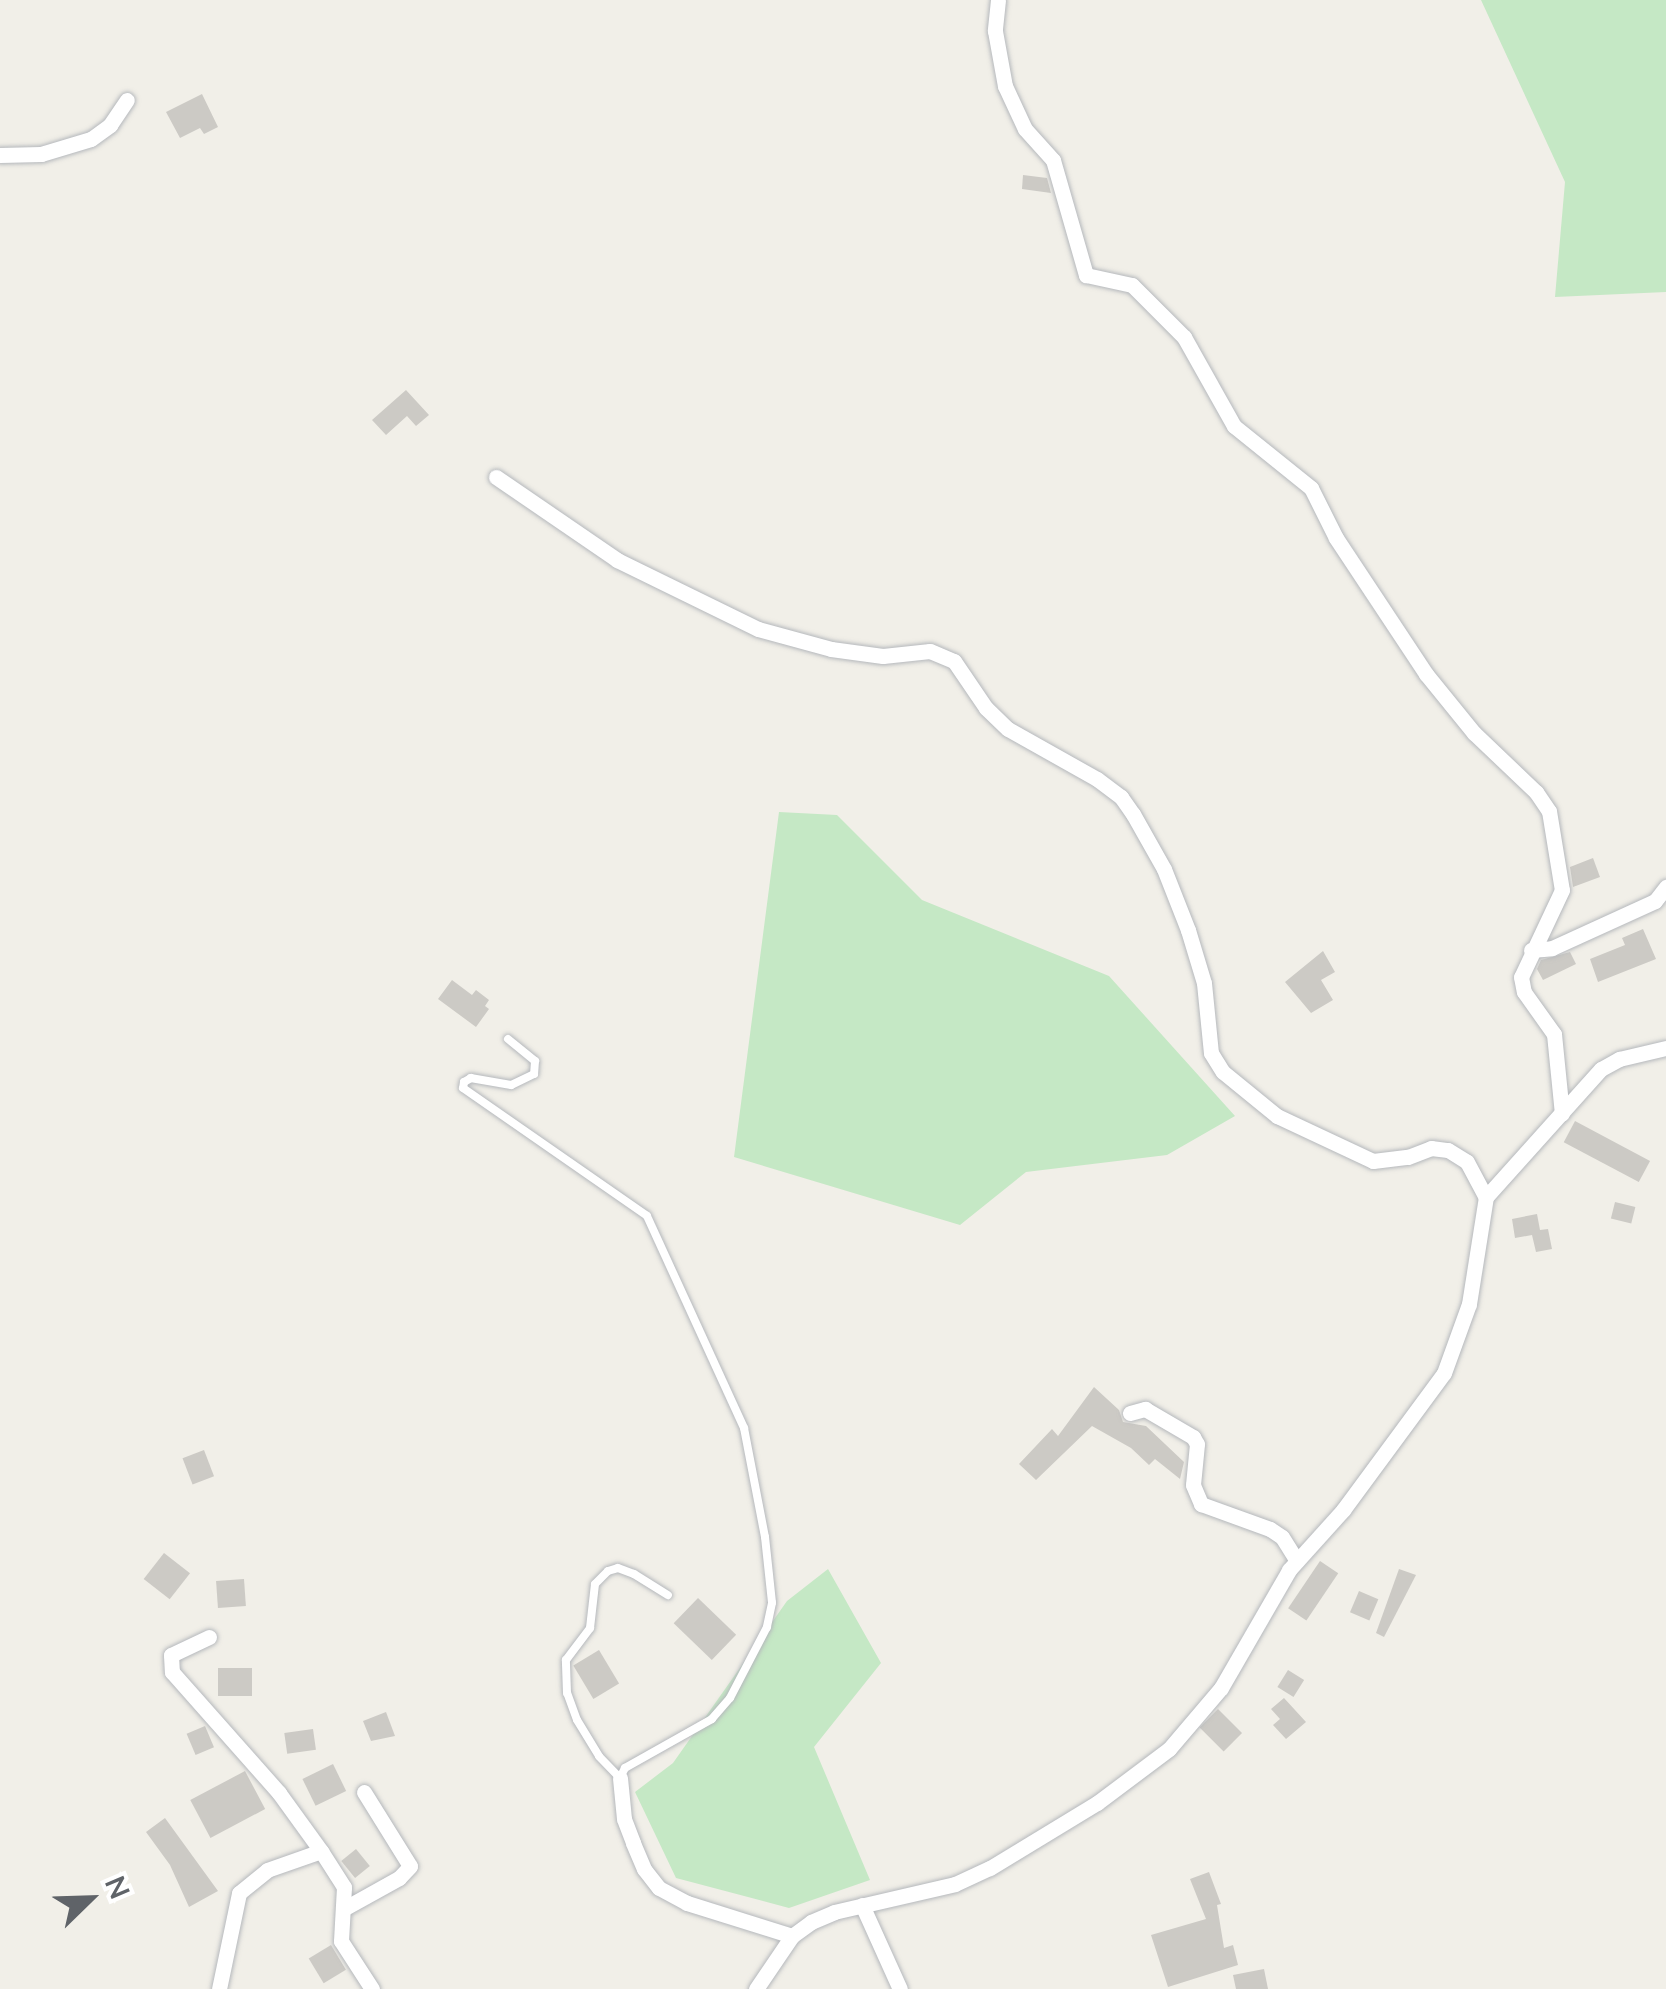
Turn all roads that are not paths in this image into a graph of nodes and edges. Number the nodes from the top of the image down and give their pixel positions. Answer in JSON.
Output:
{"nodes":[{"id":1,"x":998,"y":0,"type":"edge"},
{"id":2,"x":127,"y":100,"type":"dead end"},
{"id":3,"x":0,"y":155,"type":"edge"},
{"id":4,"x":496,"y":476,"type":"dead end"},
{"id":5,"x":1666,"y":888,"type":"edge"},
{"id":6,"x":1531,"y":950,"type":"junction"},
{"id":7,"x":508,"y":1039,"type":"dead end"},
{"id":8,"x":1666,"y":1048,"type":"edge"},
{"id":9,"x":1562,"y":1114,"type":"junction"},
{"id":10,"x":1486,"y":1197,"type":"junction"},
{"id":11,"x":1130,"y":1412,"type":"dead end"},
{"id":12,"x":1297,"y":1561,"type":"junction"},
{"id":13,"x":668,"y":1596,"type":"dead end"},
{"id":14,"x":209,"y":1638,"type":"dead end"},
{"id":15,"x":620,"y":1778,"type":"junction"},
{"id":16,"x":364,"y":1792,"type":"dead end"},
{"id":17,"x":321,"y":1850,"type":"junction"},
{"id":18,"x":862,"y":1905,"type":"junction"},
{"id":19,"x":344,"y":1908,"type":"junction"},
{"id":20,"x":792,"y":1936,"type":"junction"},
{"id":21,"x":219,"y":1989,"type":"edge"},
{"id":22,"x":372,"y":1989,"type":"edge"},
{"id":23,"x":756,"y":1989,"type":"edge"},
{"id":24,"x":900,"y":1989,"type":"edge"}],
"edges":[{"from":1,"to":6,"type":"street"},
{"from":2,"to":3,"type":"street"},
{"from":4,"to":10,"type":"street"},
{"from":5,"to":6,"type":"street"},
{"from":6,"to":9,"type":"street"},
{"from":7,"to":15,"type":"lane"},
{"from":8,"to":9,"type":"street"},
{"from":9,"to":10,"type":"street"},
{"from":10,"to":12,"type":"street"},
{"from":11,"to":12,"type":"street"},
{"from":12,"to":18,"type":"street"},
{"from":13,"to":15,"type":"lane"},
{"from":14,"to":17,"type":"street"},
{"from":15,"to":20,"type":"street"},
{"from":16,"to":19,"type":"street"},
{"from":17,"to":19,"type":"street"},
{"from":17,"to":21,"type":"street"},
{"from":18,"to":20,"type":"street"},
{"from":18,"to":24,"type":"street"},
{"from":19,"to":22,"type":"street"},
{"from":20,"to":23,"type":"street"}]}
